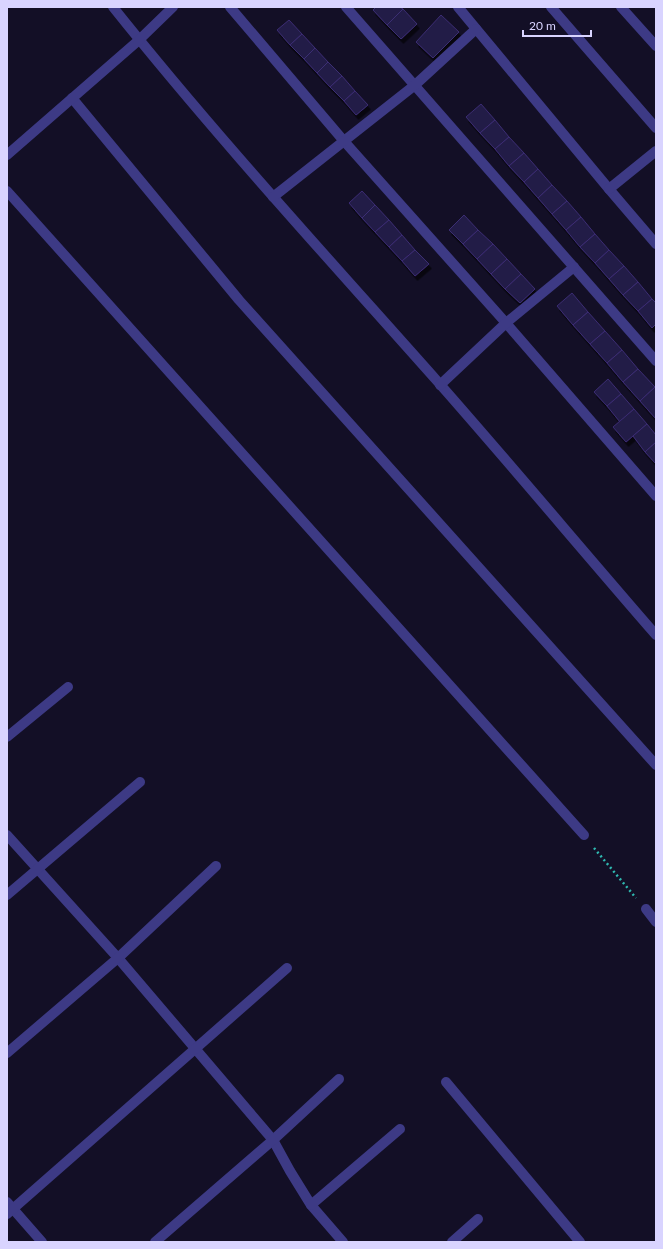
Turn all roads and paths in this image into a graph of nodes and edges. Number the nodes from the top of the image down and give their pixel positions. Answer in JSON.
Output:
{"nodes":[{"id":1,"x":113,"y":7,"type":"edge"},
{"id":2,"x":173,"y":7,"type":"edge"},
{"id":3,"x":230,"y":7,"type":"edge"},
{"id":4,"x":346,"y":7,"type":"edge"},
{"id":5,"x":458,"y":7,"type":"edge"},
{"id":6,"x":551,"y":7,"type":"edge"},
{"id":7,"x":621,"y":7,"type":"edge"},
{"id":8,"x":476,"y":29,"type":"junction"},
{"id":9,"x":139,"y":40,"type":"junction"},
{"id":10,"x":656,"y":46,"type":"edge"},
{"id":11,"x":414,"y":85,"type":"junction"},
{"id":12,"x":72,"y":98,"type":"junction"},
{"id":13,"x":656,"y":128,"type":"edge"},
{"id":14,"x":343,"y":140,"type":"junction"},
{"id":15,"x":656,"y":151,"type":"edge"},
{"id":16,"x":7,"y":155,"type":"edge"},
{"id":17,"x":609,"y":189,"type":"junction"},
{"id":18,"x":7,"y":191,"type":"edge"},
{"id":19,"x":273,"y":197,"type":"junction"},
{"id":20,"x":656,"y":244,"type":"edge"},
{"id":21,"x":574,"y":267,"type":"junction"},
{"id":22,"x":506,"y":323,"type":"junction"},
{"id":23,"x":656,"y":361,"type":"edge"},
{"id":24,"x":440,"y":385,"type":"junction"},
{"id":25,"x":656,"y":496,"type":"edge"},
{"id":26,"x":656,"y":635,"type":"edge"},
{"id":27,"x":68,"y":687,"type":"dead end"},
{"id":28,"x":7,"y":737,"type":"edge"},
{"id":29,"x":656,"y":765,"type":"edge"},
{"id":30,"x":140,"y":782,"type":"dead end"},
{"id":31,"x":7,"y":835,"type":"edge"},
{"id":32,"x":584,"y":835,"type":"joint"},
{"id":33,"x":216,"y":866,"type":"dead end"},
{"id":34,"x":37,"y":869,"type":"junction"},
{"id":35,"x":7,"y":895,"type":"edge"},
{"id":36,"x":646,"y":909,"type":"joint"},
{"id":37,"x":656,"y":922,"type":"edge"},
{"id":38,"x":118,"y":958,"type":"junction"},
{"id":39,"x":287,"y":968,"type":"dead end"},
{"id":40,"x":195,"y":1049,"type":"junction"},
{"id":41,"x":7,"y":1053,"type":"edge"},
{"id":42,"x":339,"y":1080,"type":"dead end"},
{"id":43,"x":446,"y":1082,"type":"dead end"},
{"id":44,"x":400,"y":1129,"type":"dead end"},
{"id":45,"x":273,"y":1140,"type":"junction"},
{"id":46,"x":312,"y":1205,"type":"junction"},
{"id":47,"x":9,"y":1208,"type":"edge"},
{"id":48,"x":478,"y":1219,"type":"dead end"},
{"id":49,"x":42,"y":1242,"type":"edge"},
{"id":50,"x":155,"y":1242,"type":"edge"},
{"id":51,"x":343,"y":1242,"type":"edge"},
{"id":52,"x":452,"y":1242,"type":"edge"},
{"id":53,"x":580,"y":1242,"type":"edge"}],
"edges":[{"from":1,"to":9,"type":"street"},
{"from":2,"to":9,"type":"street"},
{"from":3,"to":14,"type":"street"},
{"from":4,"to":11,"type":"street"},
{"from":5,"to":8,"type":"street"},
{"from":6,"to":13,"type":"street"},
{"from":7,"to":10,"type":"street"},
{"from":8,"to":11,"type":"street"},
{"from":8,"to":17,"type":"street"},
{"from":9,"to":12,"type":"street"},
{"from":9,"to":19,"type":"street"},
{"from":11,"to":14,"type":"street"},
{"from":11,"to":21,"type":"street"},
{"from":12,"to":16,"type":"street"},
{"from":12,"to":29,"type":"street"},
{"from":14,"to":19,"type":"street"},
{"from":14,"to":22,"type":"street"},
{"from":15,"to":17,"type":"street"},
{"from":17,"to":20,"type":"street"},
{"from":18,"to":32,"type":"street"},
{"from":19,"to":24,"type":"street"},
{"from":21,"to":22,"type":"street"},
{"from":21,"to":23,"type":"street"},
{"from":22,"to":24,"type":"street"},
{"from":22,"to":25,"type":"street"},
{"from":24,"to":26,"type":"street"},
{"from":27,"to":28,"type":"street"},
{"from":30,"to":34,"type":"street"},
{"from":31,"to":34,"type":"street"},
{"from":32,"to":36,"type":"path"},
{"from":33,"to":38,"type":"street"},
{"from":34,"to":35,"type":"street"},
{"from":34,"to":38,"type":"street"},
{"from":36,"to":37,"type":"street"},
{"from":38,"to":40,"type":"street"},
{"from":38,"to":41,"type":"street"},
{"from":39,"to":40,"type":"street"},
{"from":40,"to":45,"type":"street"},
{"from":40,"to":47,"type":"street"},
{"from":42,"to":45,"type":"street"},
{"from":43,"to":53,"type":"street"},
{"from":44,"to":46,"type":"street"},
{"from":45,"to":46,"type":"street"},
{"from":45,"to":50,"type":"street"},
{"from":46,"to":51,"type":"street"},
{"from":47,"to":49,"type":"street"},
{"from":48,"to":52,"type":"street"}]}
